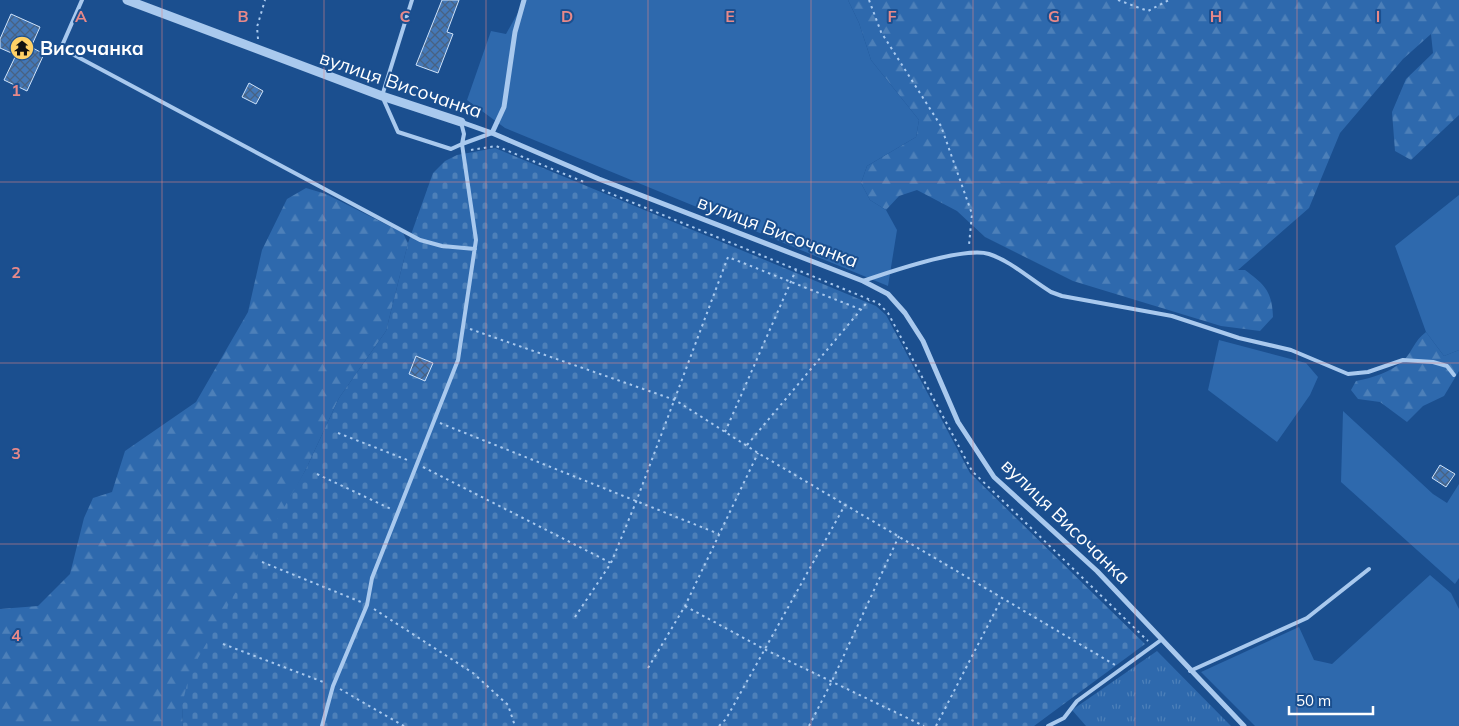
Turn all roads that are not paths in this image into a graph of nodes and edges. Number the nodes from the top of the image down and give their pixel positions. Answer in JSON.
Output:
{"nodes":[{"id":1,"x":82,"y":0,"type":"edge"},
{"id":2,"x":127,"y":0,"type":"edge"},
{"id":3,"x":412,"y":0,"type":"edge"},
{"id":4,"x":524,"y":0,"type":"edge"},
{"id":5,"x":382,"y":96,"type":"junction"},
{"id":6,"x":460,"y":122,"type":"junction"},
{"id":7,"x":492,"y":133,"type":"junction"},
{"id":8,"x":462,"y":144,"type":"junction"},
{"id":9,"x":475,"y":249,"type":"junction"},
{"id":10,"x":863,"y":281,"type":"junction"},
{"id":11,"x":1454,"y":375,"type":"dead end"},
{"id":12,"x":1369,"y":569,"type":"dead end"},
{"id":13,"x":1161,"y":640,"type":"junction"},
{"id":14,"x":1190,"y":671,"type":"junction"},
{"id":15,"x":322,"y":726,"type":"edge"},
{"id":16,"x":1048,"y":726,"type":"edge"},
{"id":17,"x":1244,"y":726,"type":"edge"}],
"edges":[{"from":1,"to":9,"type":"lane"},
{"from":2,"to":5,"type":"street","name":"вулиця Височанка"},
{"from":3,"to":5,"type":"lane"},
{"from":4,"to":7,"type":"street"},
{"from":5,"to":6,"type":"street","name":"вулиця Височанка"},
{"from":5,"to":8,"type":"lane"},
{"from":6,"to":7,"type":"street","name":"вулиця Височанка"},
{"from":6,"to":8,"type":"lane"},
{"from":7,"to":8,"type":"lane"},
{"from":7,"to":10,"type":"street","name":"вулиця Височанка"},
{"from":8,"to":9,"type":"lane"},
{"from":9,"to":15,"type":"lane"},
{"from":10,"to":11,"type":"lane"},
{"from":10,"to":13,"type":"street","name":"вулиця Височанка"},
{"from":12,"to":14,"type":"lane"},
{"from":13,"to":14,"type":"street","name":"вулиця Височанка"},
{"from":13,"to":16,"type":"lane"},
{"from":14,"to":17,"type":"street","name":"вулиця Височанка"}]}
